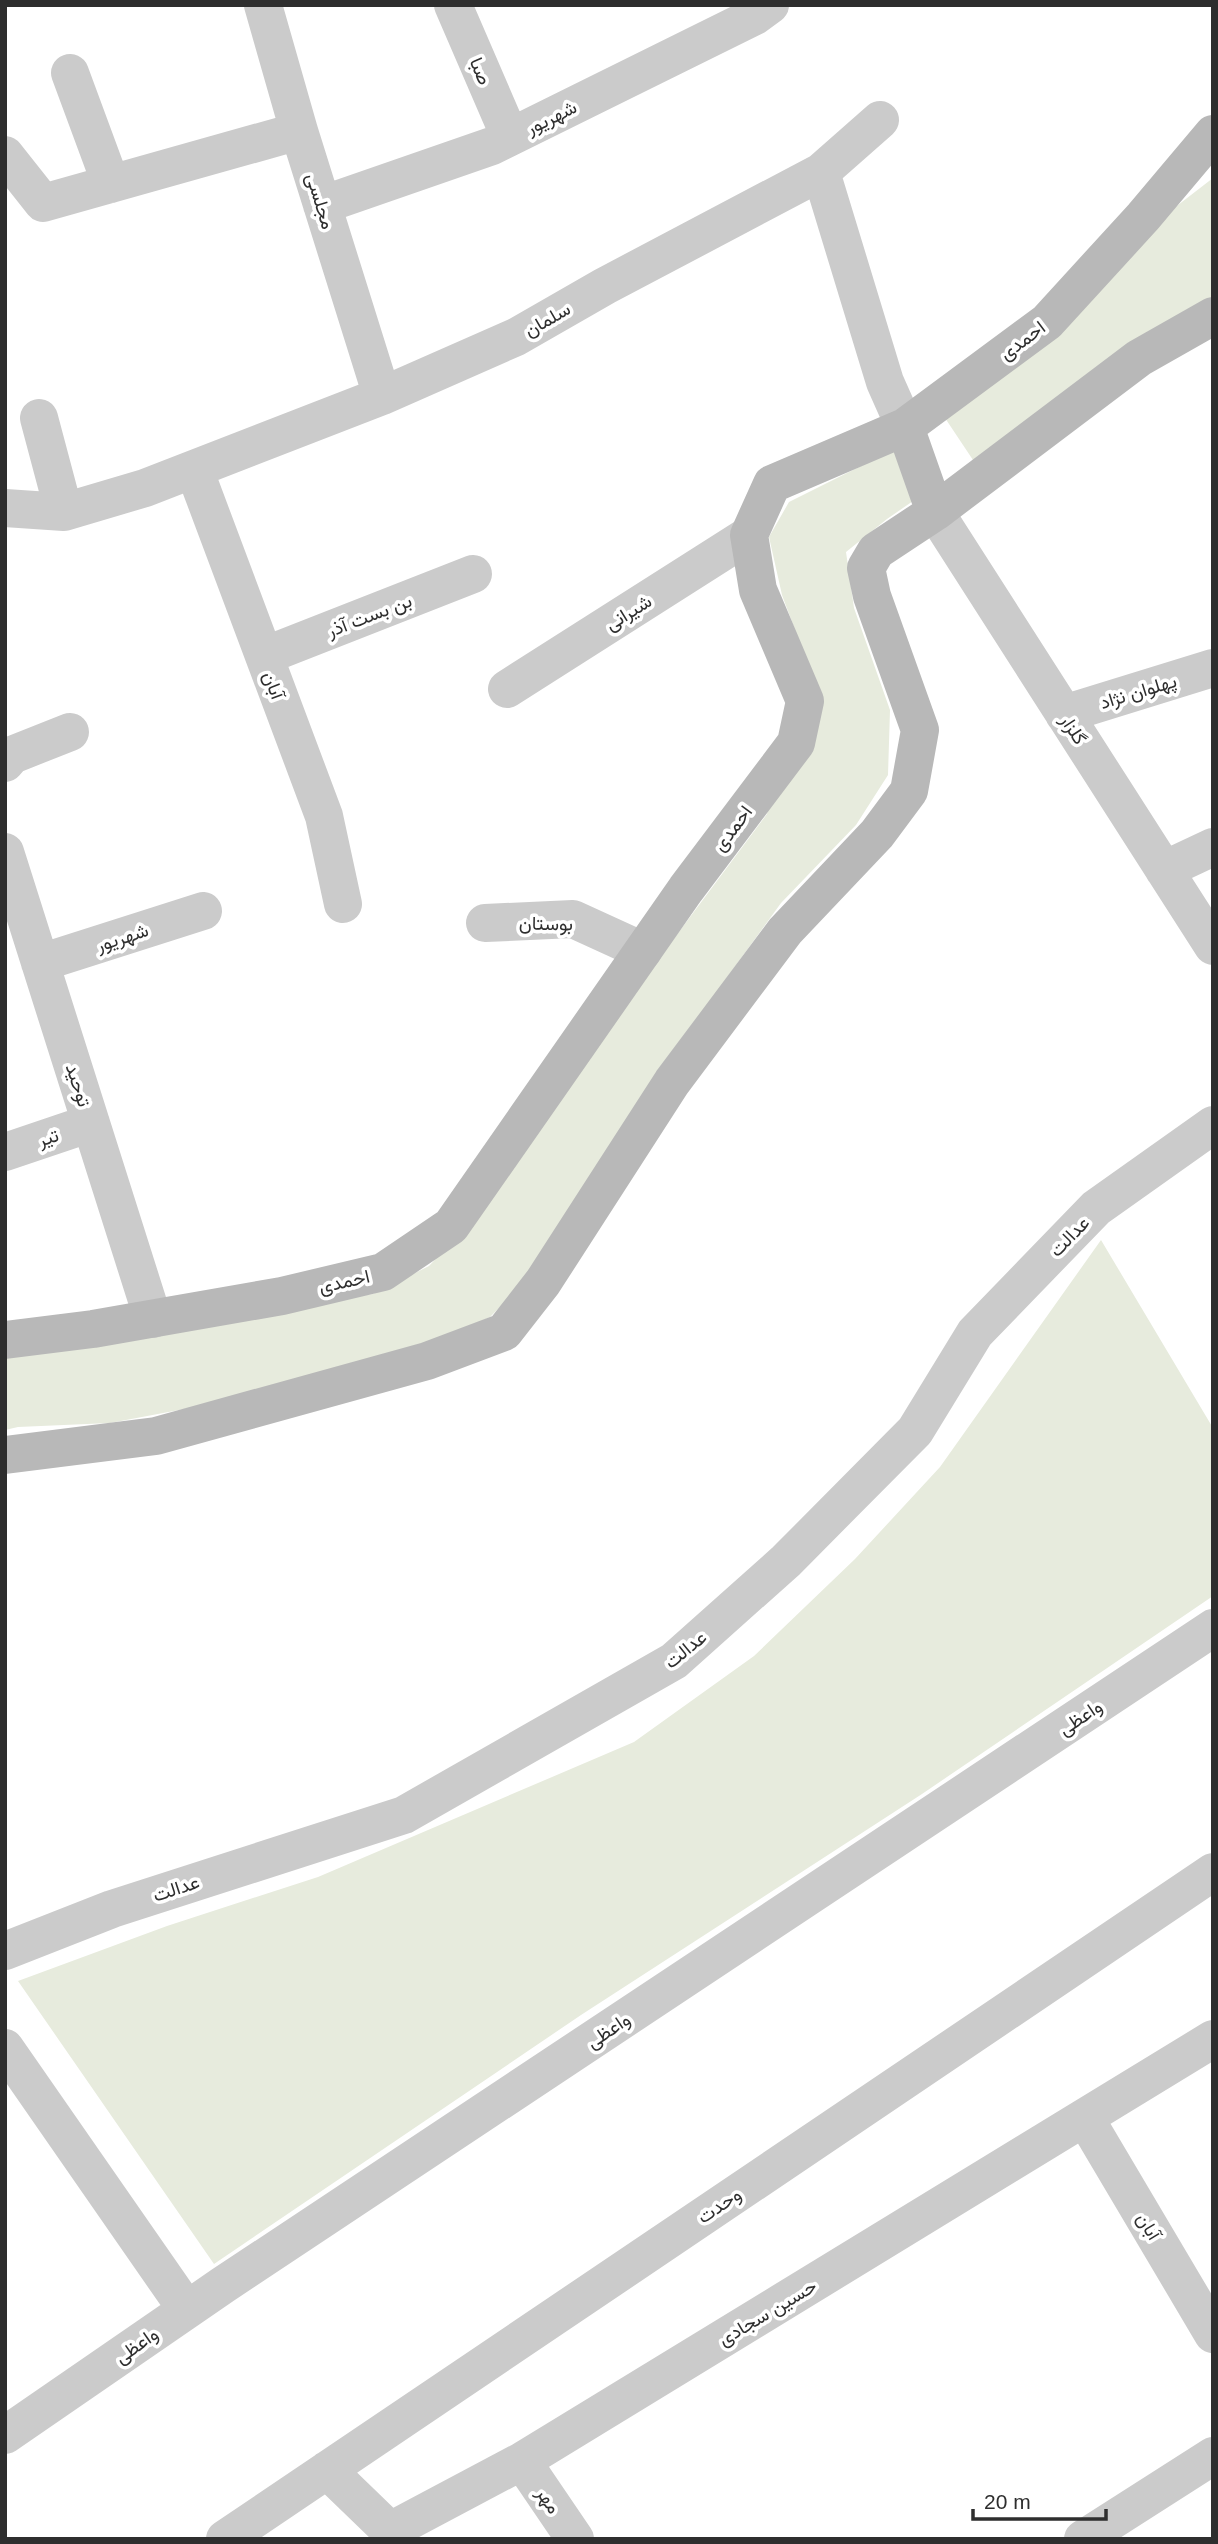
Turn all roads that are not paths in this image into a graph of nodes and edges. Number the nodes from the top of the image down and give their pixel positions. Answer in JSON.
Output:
{"nodes":[{"id":1,"x":263,"y":5,"type":"edge"},
{"id":2,"x":453,"y":5,"type":"edge"},
{"id":3,"x":771,"y":5,"type":"edge"},
{"id":4,"x":70,"y":73,"type":"dead end"},
{"id":5,"x":880,"y":120,"type":"dead end"},
{"id":6,"x":299,"y":131,"type":"junction"},
{"id":7,"x":1213,"y":134,"type":"edge"},
{"id":8,"x":510,"y":137,"type":"junction"},
{"id":9,"x":5,"y":155,"type":"edge"},
{"id":10,"x":821,"y":172,"type":"junction"},
{"id":11,"x":111,"y":184,"type":"junction"},
{"id":12,"x":322,"y":205,"type":"junction"},
{"id":13,"x":1213,"y":316,"type":"edge"},
{"id":14,"x":382,"y":396,"type":"junction"},
{"id":15,"x":39,"y":418,"type":"dead end"},
{"id":16,"x":905,"y":427,"type":"junction"},
{"id":17,"x":194,"y":469,"type":"junction"},
{"id":18,"x":5,"y":508,"type":"edge"},
{"id":19,"x":64,"y":512,"type":"junction"},
{"id":20,"x":935,"y":512,"type":"junction"},
{"id":21,"x":749,"y":535,"type":"junction"},
{"id":22,"x":474,"y":574,"type":"dead end"},
{"id":23,"x":264,"y":656,"type":"junction"},
{"id":24,"x":1213,"y":668,"type":"edge"},
{"id":25,"x":507,"y":689,"type":"dead end"},
{"id":26,"x":1064,"y":714,"type":"junction"},
{"id":27,"x":70,"y":732,"type":"dead end"},
{"id":28,"x":5,"y":763,"type":"edge"},
{"id":29,"x":1213,"y":846,"type":"edge"},
{"id":30,"x":5,"y":852,"type":"edge"},
{"id":31,"x":1164,"y":870,"type":"junction"},
{"id":32,"x":343,"y":904,"type":"dead end"},
{"id":33,"x":203,"y":911,"type":"dead end"},
{"id":34,"x":485,"y":923,"type":"dead end"},
{"id":35,"x":1213,"y":946,"type":"edge"},
{"id":36,"x":643,"y":951,"type":"junction"},
{"id":37,"x":40,"y":963,"type":"junction"},
{"id":38,"x":91,"y":1123,"type":"junction"},
{"id":39,"x":1213,"y":1125,"type":"edge"},
{"id":40,"x":5,"y":1152,"type":"edge"},
{"id":41,"x":153,"y":1319,"type":"junction"},
{"id":42,"x":5,"y":1339,"type":"edge"},
{"id":43,"x":5,"y":1455,"type":"edge"},
{"id":44,"x":1213,"y":1628,"type":"edge"},
{"id":45,"x":1213,"y":1872,"type":"edge"},
{"id":46,"x":5,"y":1951,"type":"edge"},
{"id":47,"x":1213,"y":2039,"type":"edge"},
{"id":48,"x":5,"y":2048,"type":"edge"},
{"id":49,"x":1085,"y":2118,"type":"junction"},
{"id":50,"x":187,"y":2310,"type":"junction"},
{"id":51,"x":1213,"y":2334,"type":"edge"},
{"id":52,"x":5,"y":2435,"type":"edge"},
{"id":53,"x":1213,"y":2456,"type":"edge"},
{"id":54,"x":522,"y":2462,"type":"junction"},
{"id":55,"x":327,"y":2470,"type":"junction"},
{"id":56,"x":225,"y":2539,"type":"edge"},
{"id":57,"x":575,"y":2539,"type":"edge"},
{"id":58,"x":1083,"y":2539,"type":"edge"}],
"edges":[{"from":1,"to":6,"type":"street","name":"مجلسی"},
{"from":2,"to":8,"type":"street","name":"صبا"},
{"from":3,"to":8,"type":"street","name":"شهریور"},
{"from":4,"to":11,"type":"street"},
{"from":5,"to":10,"type":"street","name":"سلمان"},
{"from":6,"to":11,"type":"street"},
{"from":6,"to":12,"type":"street","name":"مجلسی"},
{"from":7,"to":16,"type":"street","name":"احمدی"},
{"from":8,"to":12,"type":"street","name":"شهریور"},
{"from":9,"to":11,"type":"street"},
{"from":10,"to":14,"type":"street","name":"سلمان"},
{"from":10,"to":16,"type":"street"},
{"from":12,"to":14,"type":"street","name":"مجلسی"},
{"from":13,"to":20,"type":"street"},
{"from":14,"to":17,"type":"street","name":"سلمان"},
{"from":15,"to":19,"type":"street"},
{"from":16,"to":20,"type":"street"},
{"from":16,"to":21,"type":"street","name":"احمدی"},
{"from":17,"to":19,"type":"street","name":"سلمان"},
{"from":17,"to":23,"type":"street","name":"آبان"},
{"from":18,"to":19,"type":"street","name":"سلمان"},
{"from":20,"to":26,"type":"street","name":"گلزار"},
{"from":20,"to":43,"type":"street"},
{"from":21,"to":25,"type":"street","name":"شیرانی"},
{"from":21,"to":36,"type":"street","name":"احمدی"},
{"from":22,"to":23,"type":"street","name":"بن بست آذر"},
{"from":23,"to":32,"type":"street","name":"آبان"},
{"from":24,"to":26,"type":"street","name":"پهلوان نژاد"},
{"from":26,"to":31,"type":"street","name":"گلزار"},
{"from":27,"to":28,"type":"street"},
{"from":29,"to":31,"type":"street"},
{"from":30,"to":37,"type":"street","name":"توحید"},
{"from":31,"to":35,"type":"street","name":"گلزار"},
{"from":33,"to":37,"type":"street","name":"شهریور"},
{"from":34,"to":36,"type":"street","name":"بوستان"},
{"from":36,"to":41,"type":"street","name":"احمدی"},
{"from":37,"to":38,"type":"street","name":"توحید"},
{"from":38,"to":40,"type":"street","name":"تیر"},
{"from":38,"to":41,"type":"street","name":"توحید"},
{"from":39,"to":46,"type":"street","name":"عدالت"},
{"from":41,"to":42,"type":"street","name":"احمدی"},
{"from":44,"to":50,"type":"street","name":"واعظی"},
{"from":45,"to":55,"type":"street","name":"وحدت"},
{"from":47,"to":49,"type":"street","name":"حسین سجادی"},
{"from":48,"to":50,"type":"street"},
{"from":49,"to":51,"type":"street","name":"آبان"},
{"from":49,"to":54,"type":"street","name":"حسین سجادی"},
{"from":50,"to":52,"type":"street","name":"واعظی"},
{"from":53,"to":58,"type":"street"},
{"from":54,"to":55,"type":"street","name":"حسین سجادی"},
{"from":54,"to":57,"type":"street","name":"مهر"},
{"from":55,"to":56,"type":"street","name":"وحدت"}]}
